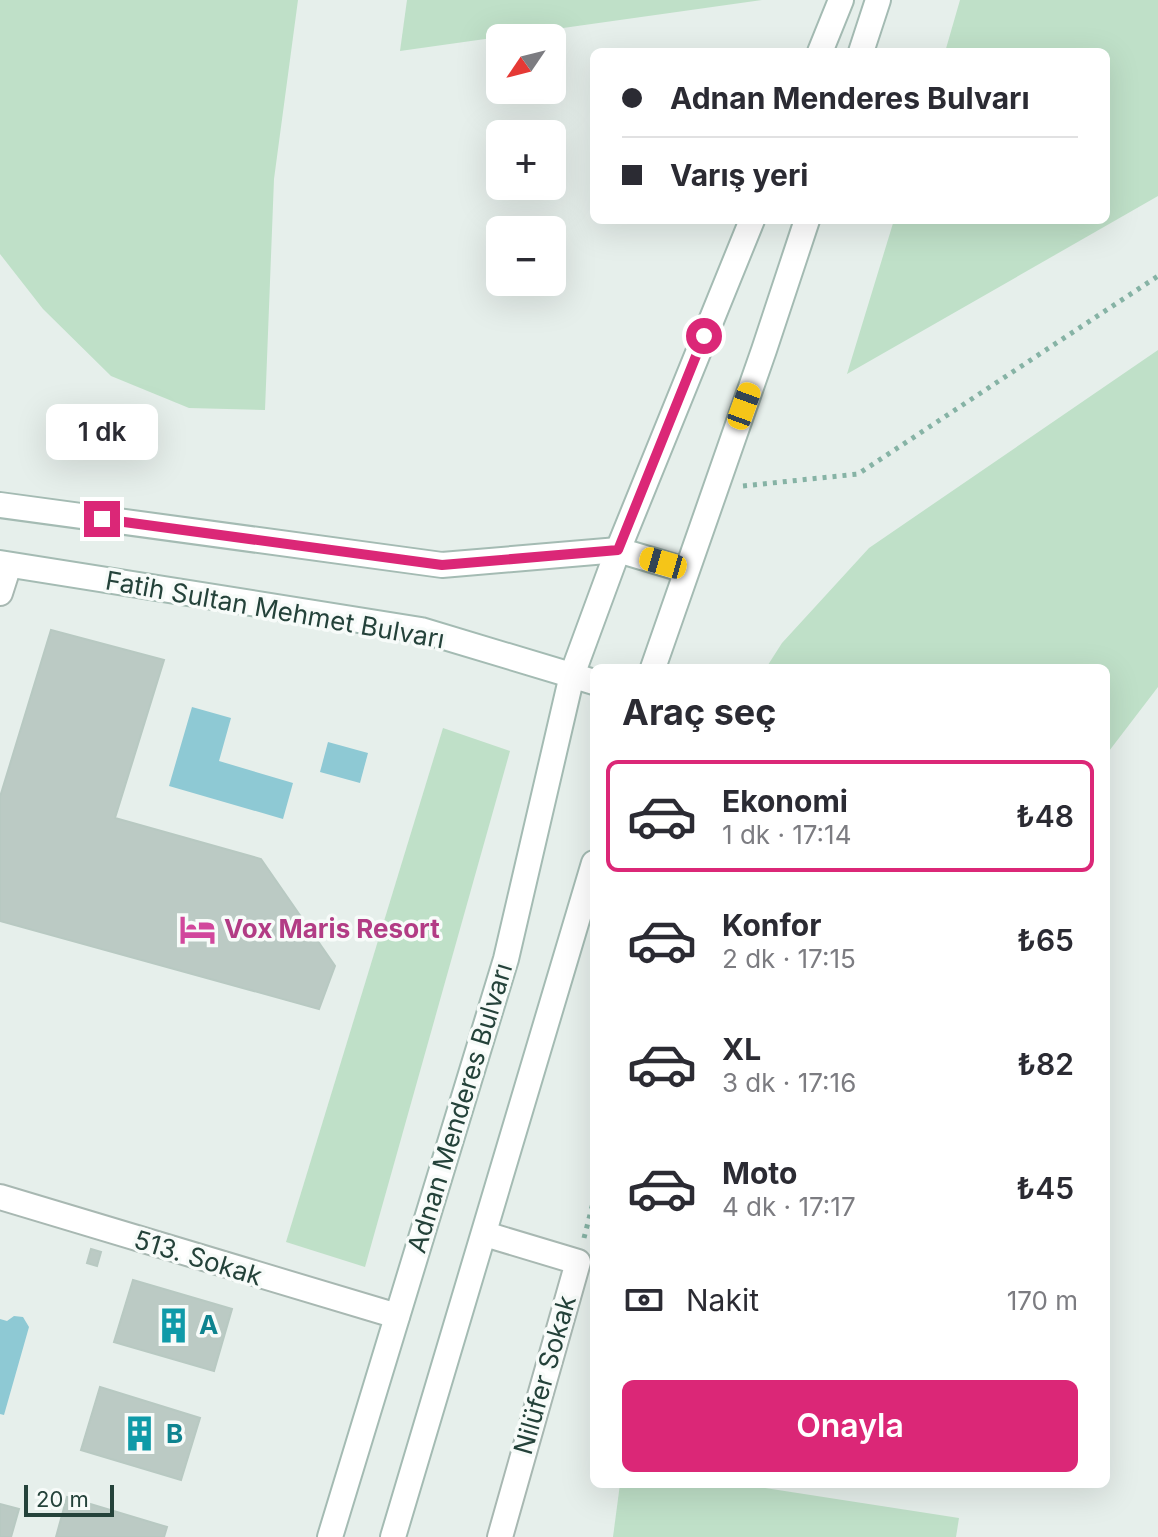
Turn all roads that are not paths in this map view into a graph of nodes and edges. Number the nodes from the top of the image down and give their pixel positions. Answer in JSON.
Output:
{"nodes":[{"id":1,"x":841,"y":0,"type":"edge"},
{"id":2,"x":878,"y":0,"type":"edge"},
{"id":3,"x":822,"y":48,"type":"edge"},
{"id":4,"x":862,"y":48,"type":"edge"},
{"id":5,"x":750,"y":224,"type":"edge"},
{"id":6,"x":806,"y":224,"type":"edge"},
{"id":7,"x":0,"y":505,"type":"edge"},
{"id":8,"x":618,"y":550,"type":"junction"},
{"id":9,"x":4,"y":564,"type":"edge"},
{"id":10,"x":685,"y":570,"type":"junction"},
{"id":11,"x":0,"y":593,"type":"edge"},
{"id":12,"x":654,"y":664,"type":"edge"},
{"id":13,"x":583,"y":679,"type":"edge"},
{"id":14,"x":590,"y":877,"type":"edge"},
{"id":15,"x":0,"y":1197,"type":"edge"},
{"id":16,"x":485,"y":1234,"type":"junction"},
{"id":17,"x":397,"y":1316,"type":"junction"},
{"id":18,"x":330,"y":1537,"type":"edge"},
{"id":19,"x":393,"y":1537,"type":"edge"},
{"id":20,"x":500,"y":1537,"type":"edge"}],
"edges":[{"from":1,"to":3,"type":"main road"},
{"from":2,"to":4,"type":"main road"},
{"from":5,"to":8,"type":"main road"},
{"from":6,"to":10,"type":"main road"},
{"from":7,"to":8,"type":"main road"},
{"from":8,"to":10,"type":"main road"},
{"from":8,"to":13,"type":"main road","name":"Adnan Menderes Bulvarı"},
{"from":9,"to":11,"type":"main road"},
{"from":9,"to":13,"type":"main road","name":"Fatih Sultan Mehmet Bulvarı"},
{"from":10,"to":12,"type":"main road"},
{"from":13,"to":17,"type":"main road","name":"Adnan Menderes Bulvarı"},
{"from":14,"to":16,"type":"main road"},
{"from":15,"to":17,"type":"main road","name":"513. Sokak"},
{"from":16,"to":19,"type":"main road"},
{"from":16,"to":20,"type":"main road","name":"Nilüfer Sokak"},
{"from":17,"to":18,"type":"main road","name":"Adnan Menderes Bulvarı"}]}
